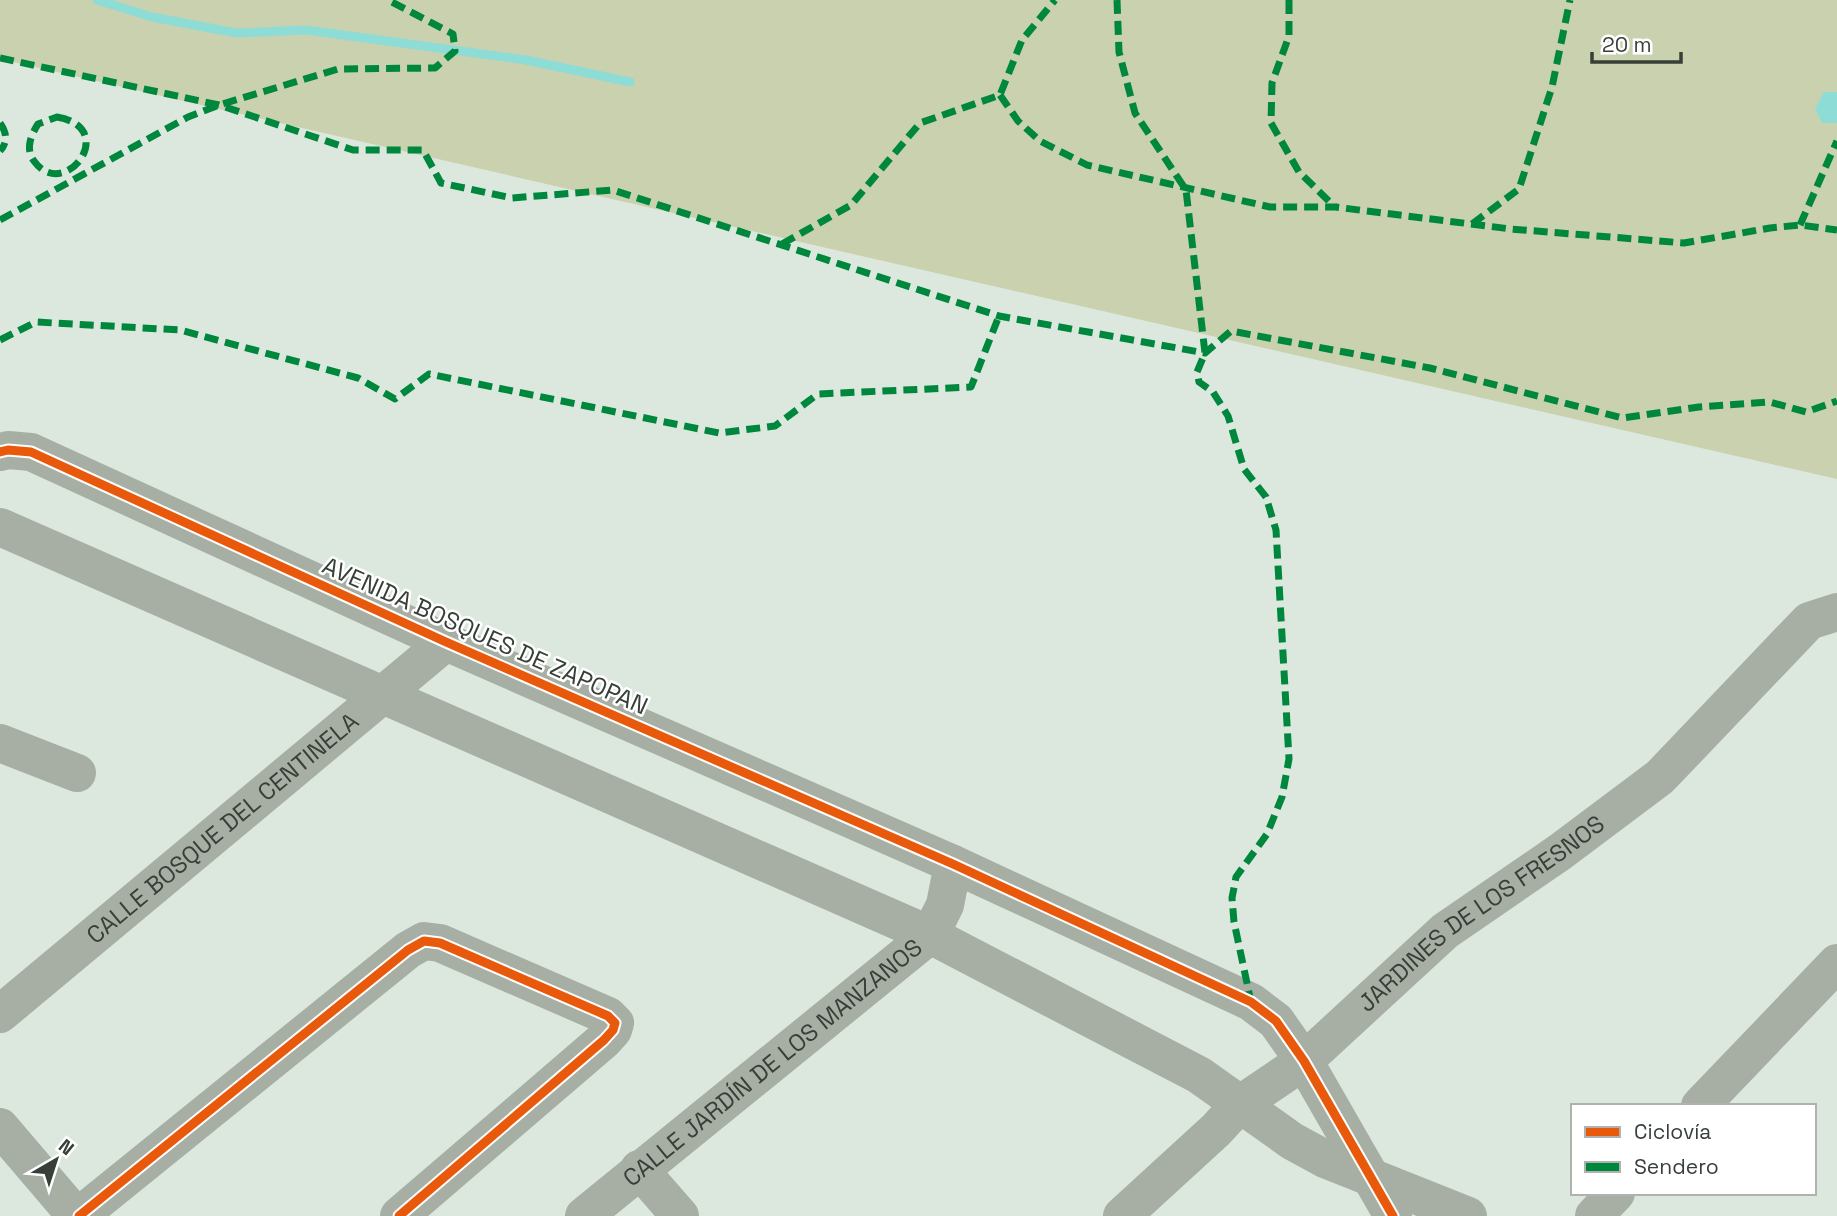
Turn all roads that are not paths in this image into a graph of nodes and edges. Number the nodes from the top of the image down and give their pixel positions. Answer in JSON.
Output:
{"nodes":[{"id":1,"x":0,"y":452,"type":"edge"},
{"id":2,"x":0,"y":527,"type":"edge"},
{"id":3,"x":1837,"y":612,"type":"edge"},
{"id":4,"x":446,"y":642,"type":"junction"},
{"id":5,"x":382,"y":695,"type":"junction"},
{"id":6,"x":0,"y":743,"type":"edge"},
{"id":7,"x":77,"y":773,"type":"dead end"},
{"id":8,"x":953,"y":864,"type":"junction"},
{"id":9,"x":930,"y":935,"type":"junction"},
{"id":10,"x":1837,"y":964,"type":"edge"},
{"id":11,"x":0,"y":1014,"type":"edge"},
{"id":12,"x":1304,"y":1061,"type":"junction"},
{"id":13,"x":1702,"y":1104,"type":"edge"},
{"id":14,"x":1239,"y":1105,"type":"junction"},
{"id":15,"x":0,"y":1127,"type":"edge"},
{"id":16,"x":639,"y":1169,"type":"junction"},
{"id":17,"x":1370,"y":1176,"type":"junction"},
{"id":18,"x":1614,"y":1195,"type":"edge"},
{"id":19,"x":78,"y":1216,"type":"edge"},
{"id":20,"x":399,"y":1216,"type":"edge"},
{"id":21,"x":584,"y":1216,"type":"edge"},
{"id":22,"x":680,"y":1216,"type":"edge"},
{"id":23,"x":1122,"y":1216,"type":"edge"},
{"id":24,"x":1393,"y":1216,"type":"edge"},
{"id":25,"x":1468,"y":1216,"type":"edge"},
{"id":26,"x":1594,"y":1216,"type":"edge"}],
"edges":[{"from":1,"to":4,"type":"street","name":"AVENIDA BOSQUES DE ZAPOPAN"},
{"from":2,"to":5,"type":"street"},
{"from":3,"to":12,"type":"street","name":"JARDINES DE LOS FRESNOS"},
{"from":4,"to":5,"type":"street","name":"CALLE BOSQUE DEL CENTINELA"},
{"from":4,"to":8,"type":"street","name":"AVENIDA BOSQUES DE ZAPOPAN"},
{"from":5,"to":9,"type":"street"},
{"from":5,"to":11,"type":"street","name":"CALLE BOSQUE DEL CENTINELA"},
{"from":6,"to":7,"type":"street"},
{"from":8,"to":9,"type":"street"},
{"from":8,"to":12,"type":"street","name":"AVENIDA BOSQUES DE ZAPOPAN"},
{"from":9,"to":14,"type":"street"},
{"from":9,"to":16,"type":"street","name":"CALLE JARDÍN DE LOS MANZANOS"},
{"from":10,"to":13,"type":"street"},
{"from":12,"to":14,"type":"street","name":"JARDINES DE LOS FRESNOS"},
{"from":12,"to":17,"type":"street","name":"AVENIDA BOSQUES DE ZAPOPAN"},
{"from":14,"to":17,"type":"street"},
{"from":14,"to":23,"type":"street","name":"JARDINES DE LOS FRESNOS"},
{"from":15,"to":19,"type":"street"},
{"from":16,"to":21,"type":"street","name":"CALLE JARDÍN DE LOS MANZANOS"},
{"from":16,"to":22,"type":"street"},
{"from":17,"to":24,"type":"street","name":"AVENIDA BOSQUES DE ZAPOPAN"},
{"from":17,"to":25,"type":"street"},
{"from":18,"to":26,"type":"street"},
{"from":19,"to":20,"type":"street"}]}
